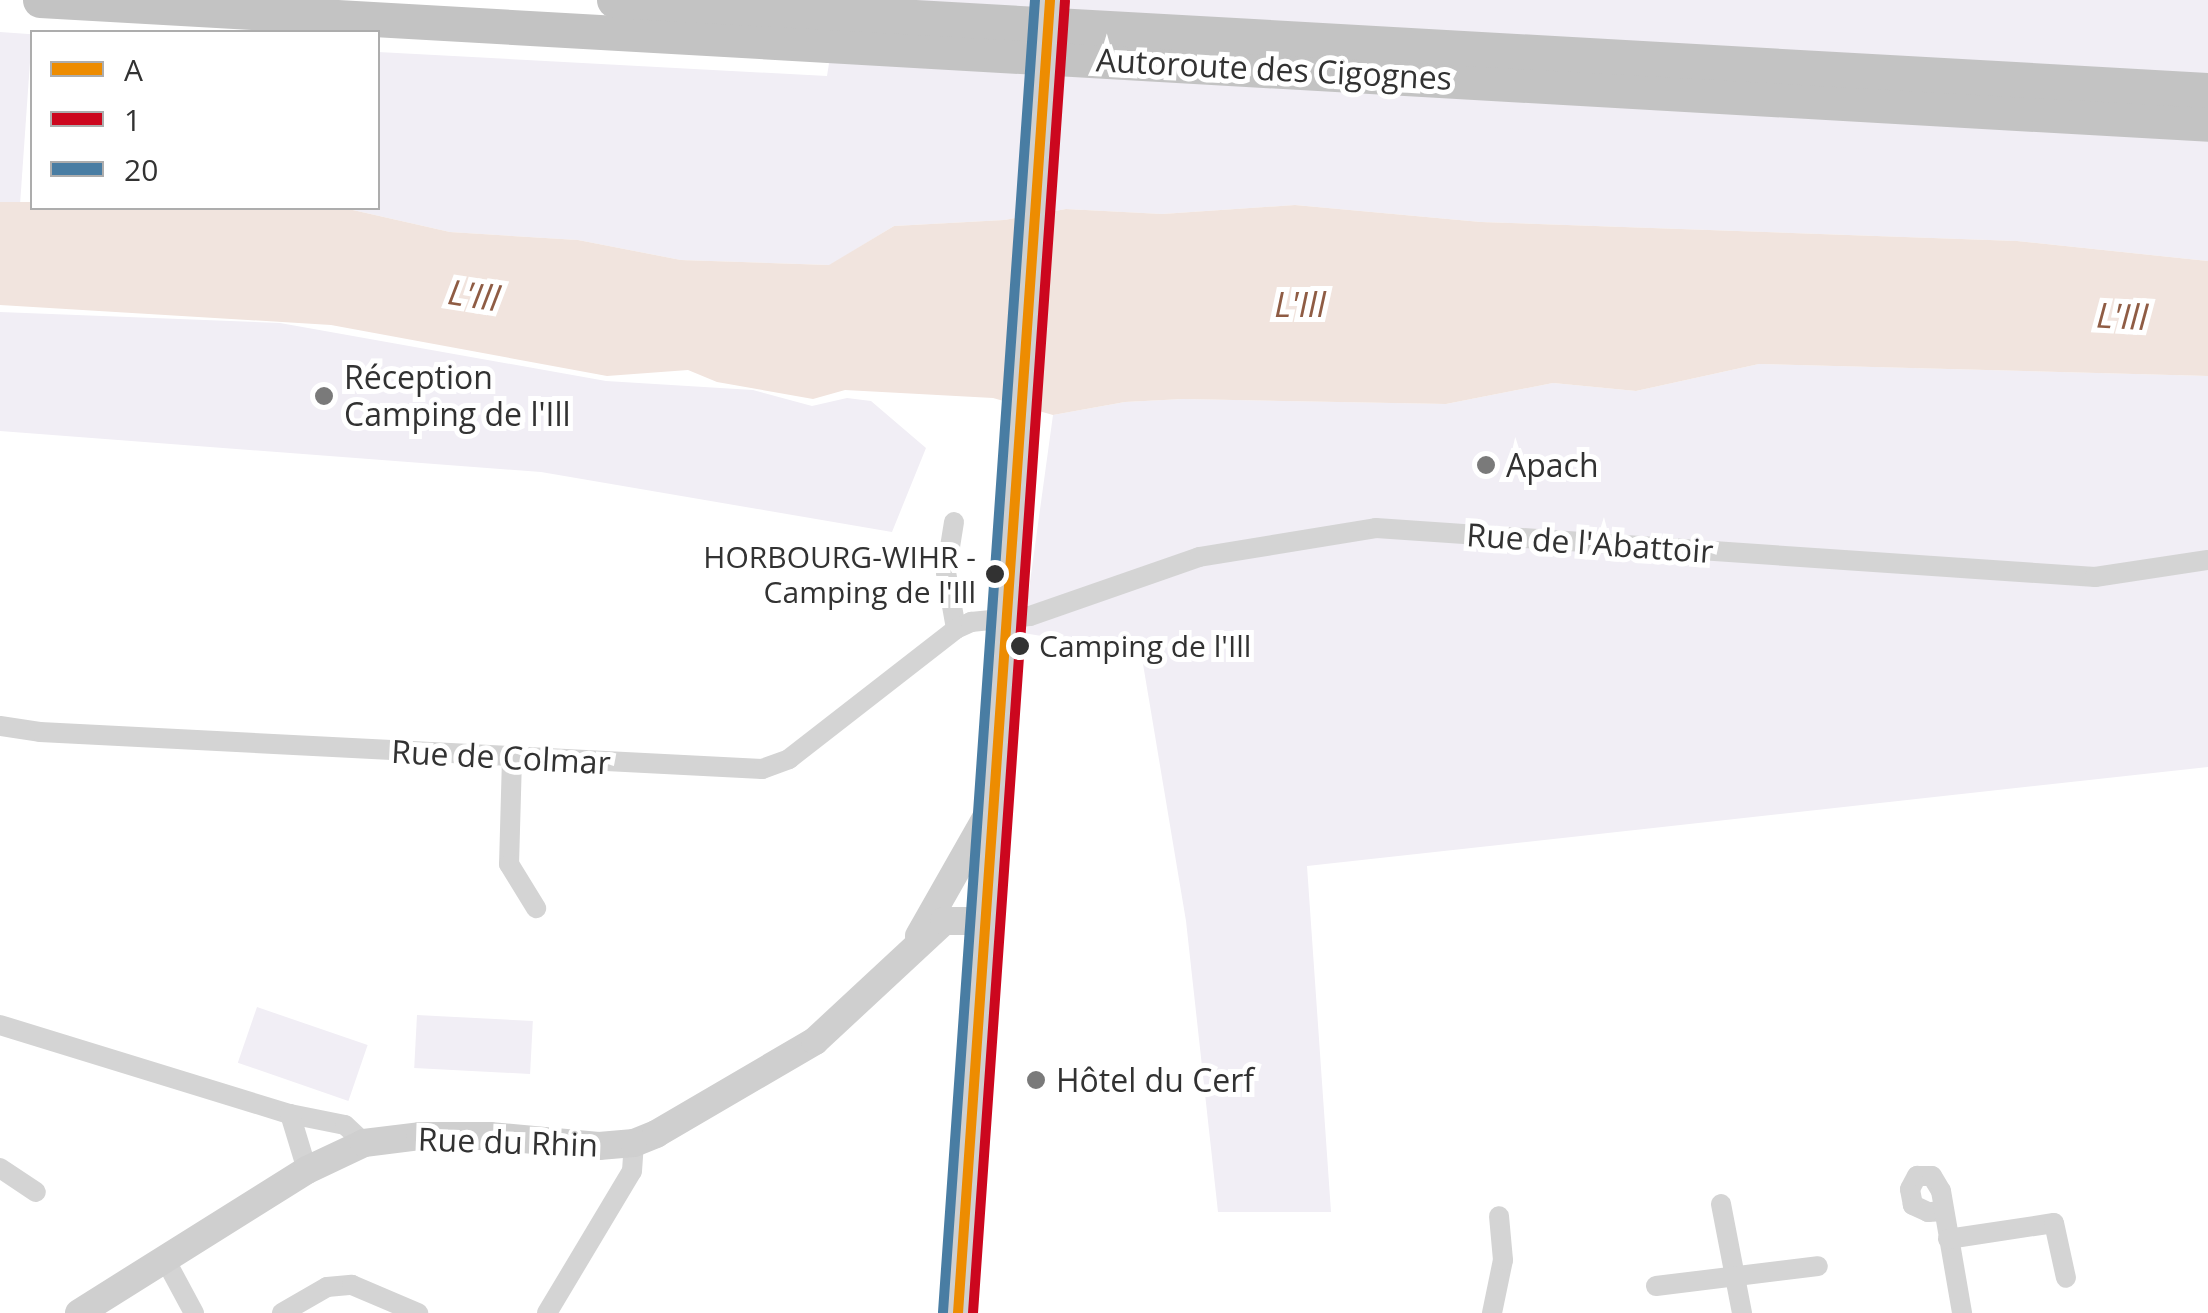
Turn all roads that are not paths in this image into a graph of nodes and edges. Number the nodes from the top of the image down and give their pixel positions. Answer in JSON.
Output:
{"nodes":[{"id":1,"x":40,"y":0,"type":"edge"},
{"id":2,"x":614,"y":0,"type":"edge"},
{"id":3,"x":1050,"y":0,"type":"edge"},
{"id":4,"x":2208,"y":90,"type":"edge"},
{"id":5,"x":2208,"y":124,"type":"edge"},
{"id":6,"x":954,"y":522,"type":"dead end"},
{"id":7,"x":2208,"y":560,"type":"edge"},
{"id":8,"x":1004,"y":622,"type":"junction"},
{"id":9,"x":956,"y":628,"type":"junction"},
{"id":10,"x":0,"y":726,"type":"edge"},
{"id":11,"x":512,"y":758,"type":"junction"},
{"id":12,"x":994,"y":805,"type":"junction"},
{"id":13,"x":987,"y":907,"type":"junction"},
{"id":14,"x":536,"y":908,"type":"dead end"},
{"id":15,"x":930,"y":914,"type":"junction"},
{"id":16,"x":916,"y":942,"type":"junction"},
{"id":17,"x":0,"y":1025,"type":"edge"},
{"id":18,"x":290,"y":1114,"type":"junction"},
{"id":19,"x":364,"y":1143,"type":"junction"},
{"id":20,"x":634,"y":1144,"type":"junction"},
{"id":21,"x":0,"y":1168,"type":"edge"},
{"id":22,"x":308,"y":1170,"type":"junction"},
{"id":23,"x":36,"y":1192,"type":"dead end"},
{"id":24,"x":1721,"y":1204,"type":"dead end"},
{"id":25,"x":1944,"y":1211,"type":"dead end"},
{"id":26,"x":1498,"y":1216,"type":"dead end"},
{"id":27,"x":1948,"y":1239,"type":"junction"},
{"id":28,"x":166,"y":1261,"type":"junction"},
{"id":29,"x":1818,"y":1266,"type":"dead end"},
{"id":30,"x":1738,"y":1277,"type":"junction"},
{"id":31,"x":2066,"y":1278,"type":"dead end"},
{"id":32,"x":1656,"y":1286,"type":"dead end"},
{"id":33,"x":79,"y":1313,"type":"edge"},
{"id":34,"x":194,"y":1313,"type":"edge"},
{"id":35,"x":282,"y":1313,"type":"edge"},
{"id":36,"x":418,"y":1313,"type":"edge"},
{"id":37,"x":547,"y":1313,"type":"edge"},
{"id":38,"x":958,"y":1313,"type":"edge"},
{"id":39,"x":1492,"y":1313,"type":"edge"},
{"id":40,"x":1742,"y":1313,"type":"edge"},
{"id":41,"x":1962,"y":1313,"type":"edge"}],
"edges":[{"from":1,"to":5,"type":"highway","name":"Autoroute des Cigognes"},
{"from":2,"to":4,"type":"highway","name":"Autoroute des Cigognes"},
{"from":3,"to":8,"type":"main road","bridge":true},
{"from":6,"to":9,"type":"street"},
{"from":7,"to":8,"type":"street","name":"Rue de l'Abattoir"},
{"from":8,"to":9,"type":"street"},
{"from":8,"to":12,"type":"main road"},
{"from":9,"to":11,"type":"street","name":"Rue de Colmar"},
{"from":10,"to":11,"type":"street","name":"Rue de Colmar"},
{"from":11,"to":14,"type":"street"},
{"from":12,"to":13,"type":"main road"},
{"from":12,"to":15,"type":"main road","name":"Rue du Rhin"},
{"from":13,"to":15,"type":"main road"},
{"from":13,"to":16,"type":"main road","name":"Rue du Rhin"},
{"from":13,"to":38,"type":"main road"},
{"from":15,"to":16,"type":"main road","name":"Rue du Rhin"},
{"from":16,"to":20,"type":"main road","name":"Rue du Rhin"},
{"from":17,"to":18,"type":"street"},
{"from":18,"to":19,"type":"street"},
{"from":18,"to":22,"type":"street"},
{"from":19,"to":20,"type":"main road","name":"Rue du Rhin"},
{"from":19,"to":22,"type":"main road","name":"Rue du Rhin"},
{"from":20,"to":37,"type":"street"},
{"from":21,"to":23,"type":"street"},
{"from":22,"to":28,"type":"main road","name":"Rue du Rhin"},
{"from":24,"to":30,"type":"street"},
{"from":25,"to":27,"type":"street"},
{"from":26,"to":39,"type":"street"},
{"from":27,"to":31,"type":"street"},
{"from":27,"to":41,"type":"street"},
{"from":28,"to":33,"type":"main road","name":"Rue du Rhin"},
{"from":28,"to":34,"type":"street"},
{"from":29,"to":30,"type":"street"},
{"from":30,"to":32,"type":"street"},
{"from":30,"to":40,"type":"street"},
{"from":35,"to":36,"type":"street"}]}
